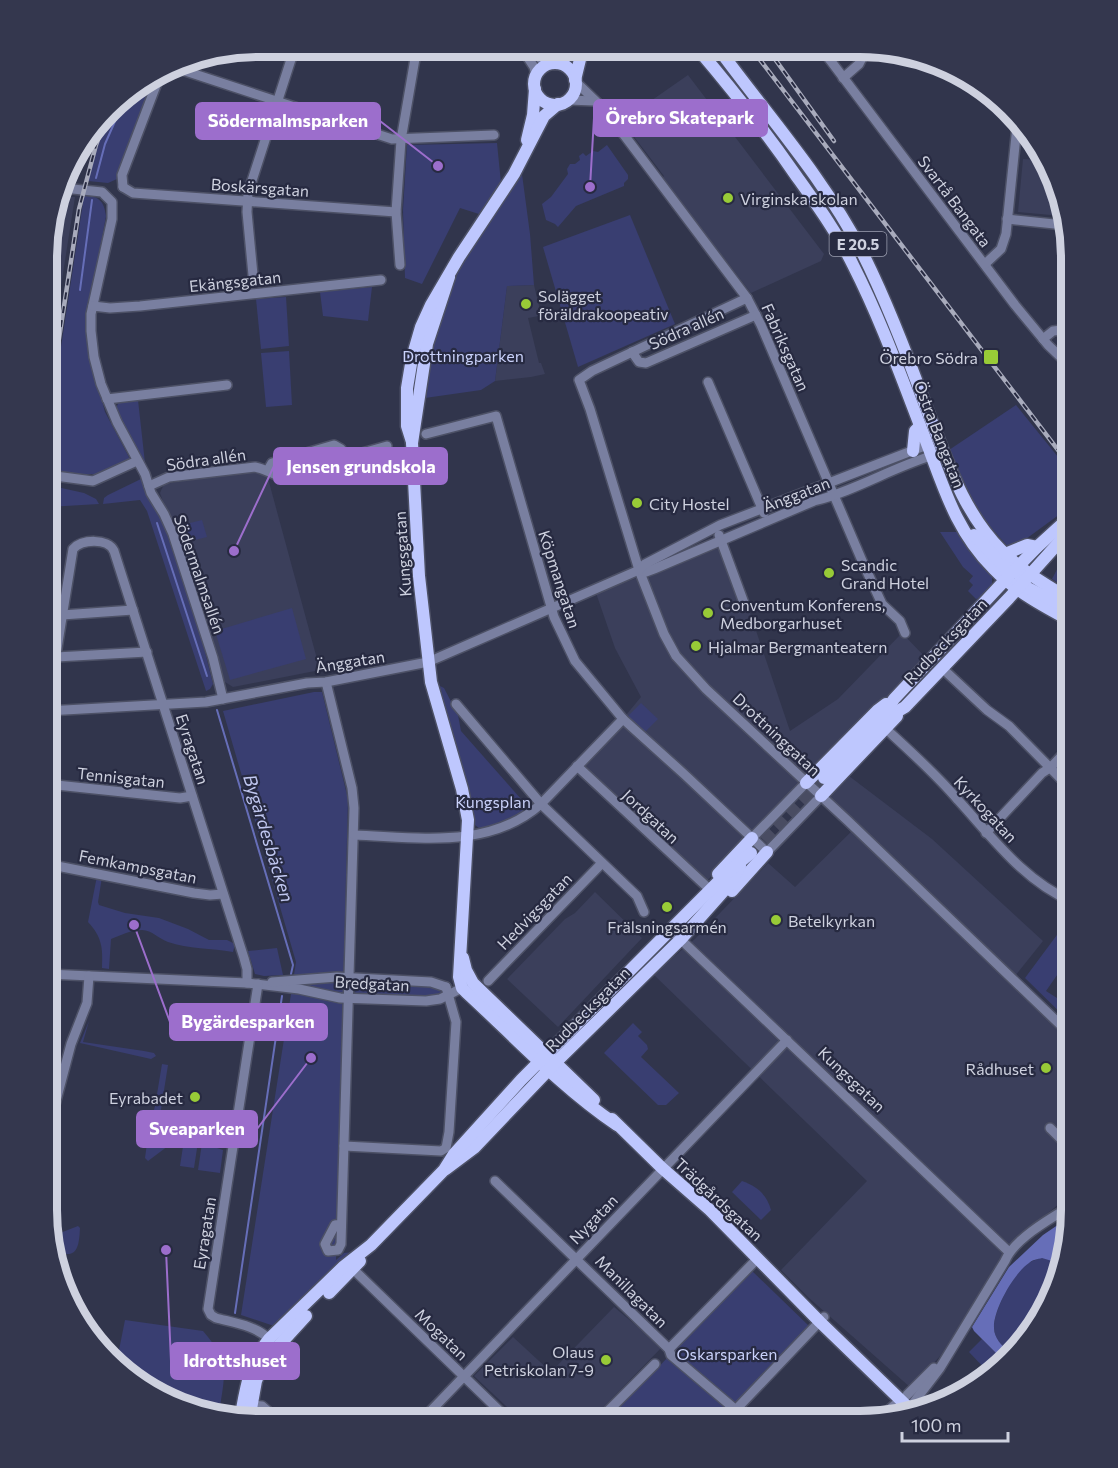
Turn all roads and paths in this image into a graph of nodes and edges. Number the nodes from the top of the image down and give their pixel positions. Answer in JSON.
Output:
{"nodes":[{"id":1,"x":292,"y":57,"type":"edge"},
{"id":2,"x":415,"y":57,"type":"edge"},
{"id":3,"x":528,"y":57,"type":"edge"},
{"id":4,"x":540,"y":57,"type":"edge"},
{"id":5,"x":563,"y":57,"type":"edge"},
{"id":6,"x":581,"y":57,"type":"edge"},
{"id":7,"x":704,"y":57,"type":"edge"},
{"id":8,"x":726,"y":57,"type":"edge"},
{"id":9,"x":828,"y":57,"type":"edge"},
{"id":10,"x":862,"y":57,"type":"edge"},
{"id":11,"x":550,"y":62,"type":"junction"},
{"id":12,"x":184,"y":71,"type":"edge"},
{"id":13,"x":535,"y":72,"type":"junction"},
{"id":14,"x":843,"y":78,"type":"junction"},
{"id":15,"x":576,"y":81,"type":"junction"},
{"id":16,"x":156,"y":84,"type":"edge"},
{"id":17,"x":535,"y":89,"type":"junction"},
{"id":18,"x":594,"y":101,"type":"junction"},
{"id":19,"x":277,"y":102,"type":"junction"},
{"id":20,"x":563,"y":102,"type":"junction"},
{"id":21,"x":1016,"y":132,"type":"edge"},
{"id":22,"x":494,"y":135,"type":"dead end"},
{"id":23,"x":401,"y":140,"type":"junction"},
{"id":24,"x":521,"y":161,"type":"junction"},
{"id":25,"x":123,"y":188,"type":"junction"},
{"id":26,"x":70,"y":189,"type":"edge"},
{"id":27,"x":110,"y":198,"type":"junction"},
{"id":28,"x":247,"y":201,"type":"junction"},
{"id":29,"x":396,"y":212,"type":"junction"},
{"id":30,"x":1007,"y":219,"type":"junction"},
{"id":31,"x":1058,"y":224,"type":"edge"},
{"id":32,"x":985,"y":264,"type":"junction"},
{"id":33,"x":400,"y":265,"type":"dead end"},
{"id":34,"x":253,"y":274,"type":"dead end"},
{"id":35,"x":381,"y":280,"type":"dead end"},
{"id":36,"x":747,"y":298,"type":"junction"},
{"id":37,"x":93,"y":306,"type":"junction"},
{"id":38,"x":756,"y":315,"type":"junction"},
{"id":39,"x":1061,"y":330,"type":"edge"},
{"id":40,"x":1043,"y":339,"type":"junction"},
{"id":41,"x":632,"y":352,"type":"junction"},
{"id":42,"x":1061,"y":359,"type":"edge"},
{"id":43,"x":579,"y":380,"type":"joint"},
{"id":44,"x":708,"y":382,"type":"dead end"},
{"id":45,"x":227,"y":386,"type":"dead end"},
{"id":46,"x":106,"y":399,"type":"junction"},
{"id":47,"x":920,"y":426,"type":"junction"},
{"id":48,"x":426,"y":434,"type":"dead end"},
{"id":49,"x":387,"y":446,"type":"dead end"},
{"id":50,"x":935,"y":449,"type":"junction"},
{"id":51,"x":913,"y":450,"type":"junction"},
{"id":52,"x":344,"y":458,"type":"junction"},
{"id":53,"x":137,"y":461,"type":"junction"},
{"id":54,"x":268,"y":470,"type":"junction"},
{"id":55,"x":57,"y":476,"type":"edge"},
{"id":56,"x":828,"y":484,"type":"junction"},
{"id":57,"x":149,"y":486,"type":"junction"},
{"id":58,"x":834,"y":496,"type":"junction"},
{"id":59,"x":762,"y":508,"type":"junction"},
{"id":60,"x":767,"y":520,"type":"junction"},
{"id":61,"x":716,"y":527,"type":"junction"},
{"id":62,"x":1061,"y":528,"type":"edge"},
{"id":63,"x":1061,"y":531,"type":"edge"},
{"id":64,"x":1061,"y":533,"type":"edge"},
{"id":65,"x":722,"y":541,"type":"junction"},
{"id":66,"x":1037,"y":547,"type":"junction"},
{"id":67,"x":1005,"y":554,"type":"junction"},
{"id":68,"x":1043,"y":560,"type":"junction"},
{"id":69,"x":639,"y":570,"type":"junction"},
{"id":70,"x":1017,"y":578,"type":"junction"},
{"id":71,"x":1061,"y":592,"type":"edge"},
{"id":72,"x":1061,"y":596,"type":"edge"},
{"id":73,"x":1032,"y":600,"type":"junction"},
{"id":74,"x":744,"y":603,"type":"dead end"},
{"id":75,"x":552,"y":609,"type":"junction"},
{"id":76,"x":133,"y":610,"type":"junction"},
{"id":77,"x":62,"y":615,"type":"junction"},
{"id":78,"x":1061,"y":616,"type":"edge"},
{"id":79,"x":984,"y":625,"type":"junction"},
{"id":80,"x":905,"y":633,"type":"dead end"},
{"id":81,"x":57,"y":650,"type":"edge"},
{"id":82,"x":147,"y":652,"type":"junction"},
{"id":83,"x":57,"y":657,"type":"edge"},
{"id":84,"x":428,"y":662,"type":"junction"},
{"id":85,"x":938,"y":663,"type":"junction"},
{"id":86,"x":326,"y":682,"type":"junction"},
{"id":87,"x":223,"y":699,"type":"junction"},
{"id":88,"x":894,"y":699,"type":"junction"},
{"id":89,"x":163,"y":704,"type":"junction"},
{"id":90,"x":456,"y":704,"type":"dead end"},
{"id":91,"x":57,"y":710,"type":"edge"},
{"id":92,"x":623,"y":719,"type":"junction"},
{"id":93,"x":882,"y":725,"type":"junction"},
{"id":94,"x":1061,"y":756,"type":"edge"},
{"id":95,"x":577,"y":766,"type":"junction"},
{"id":96,"x":1051,"y":767,"type":"junction"},
{"id":97,"x":824,"y":778,"type":"tunnel mouth"},
{"id":98,"x":1061,"y":778,"type":"edge"},
{"id":99,"x":806,"y":783,"type":"junction"},
{"id":100,"x":57,"y":785,"type":"edge"},
{"id":101,"x":192,"y":796,"type":"junction"},
{"id":102,"x":821,"y":796,"type":"junction"},
{"id":103,"x":541,"y":804,"type":"junction"},
{"id":104,"x":986,"y":833,"type":"junction"},
{"id":105,"x":354,"y":835,"type":"junction"},
{"id":106,"x":467,"y":837,"type":"junction"},
{"id":107,"x":752,"y":838,"type":"junction"},
{"id":108,"x":767,"y":852,"type":"junction"},
{"id":109,"x":602,"y":863,"type":"junction"},
{"id":110,"x":57,"y":866,"type":"edge"},
{"id":111,"x":706,"y":886,"type":"junction"},
{"id":112,"x":223,"y":894,"type":"junction"},
{"id":113,"x":1061,"y":895,"type":"edge"},
{"id":114,"x":644,"y":912,"type":"dead end"},
{"id":115,"x":699,"y":920,"type":"junction"},
{"id":116,"x":677,"y":934,"type":"junction"},
{"id":117,"x":643,"y":959,"type":"junction"},
{"id":118,"x":57,"y":974,"type":"edge"},
{"id":119,"x":89,"y":976,"type":"junction"},
{"id":120,"x":349,"y":978,"type":"junction"},
{"id":121,"x":488,"y":981,"type":"dead end"},
{"id":122,"x":252,"y":984,"type":"junction"},
{"id":123,"x":465,"y":984,"type":"junction"},
{"id":124,"x":447,"y":991,"type":"junction"},
{"id":125,"x":348,"y":999,"type":"junction"},
{"id":126,"x":1061,"y":1025,"type":"edge"},
{"id":127,"x":787,"y":1040,"type":"junction"},
{"id":128,"x":547,"y":1062,"type":"junction"},
{"id":129,"x":57,"y":1096,"type":"edge"},
{"id":130,"x":1050,"y":1128,"type":"dead end"},
{"id":131,"x":1061,"y":1139,"type":"edge"},
{"id":132,"x":344,"y":1146,"type":"junction"},
{"id":133,"x":662,"y":1168,"type":"junction"},
{"id":134,"x":495,"y":1181,"type":"dead end"},
{"id":135,"x":1061,"y":1213,"type":"edge"},
{"id":136,"x":341,"y":1224,"type":"dead end"},
{"id":137,"x":371,"y":1245,"type":"junction"},
{"id":138,"x":1009,"y":1252,"type":"junction"},
{"id":139,"x":758,"y":1257,"type":"junction"},
{"id":140,"x":576,"y":1258,"type":"junction"},
{"id":141,"x":353,"y":1269,"type":"junction"},
{"id":142,"x":822,"y":1319,"type":"junction"},
{"id":143,"x":269,"y":1339,"type":"junction"},
{"id":144,"x":669,"y":1349,"type":"junction"},
{"id":145,"x":655,"y":1364,"type":"dead end"},
{"id":146,"x":464,"y":1376,"type":"junction"},
{"id":147,"x":252,"y":1405,"type":"junction"},
{"id":148,"x":909,"y":1405,"type":"edge"},
{"id":149,"x":242,"y":1410,"type":"edge"},
{"id":150,"x":251,"y":1410,"type":"edge"},
{"id":151,"x":269,"y":1411,"type":"edge"},
{"id":152,"x":431,"y":1411,"type":"edge"},
{"id":153,"x":501,"y":1411,"type":"edge"},
{"id":154,"x":608,"y":1411,"type":"edge"},
{"id":155,"x":734,"y":1411,"type":"joint"}],
"edges":[{"from":1,"to":19,"type":"street"},
{"from":2,"to":23,"type":"street"},
{"from":3,"to":13,"type":"street"},
{"from":4,"to":11,"type":"street"},
{"from":5,"to":11,"type":"main road"},
{"from":6,"to":15,"type":"main road"},
{"from":7,"to":47,"type":"main road","name":"Östra Bangatan","number":"E 20.5"},
{"from":8,"to":50,"type":"main road","name":"Östra Bangatan","number":"E 20.5"},
{"from":9,"to":14,"type":"street","name":"Svartå Bangata"},
{"from":10,"to":14,"type":"street"},
{"from":11,"to":13,"type":"main road"},
{"from":11,"to":15,"type":"main road"},
{"from":12,"to":19,"type":"street"},
{"from":13,"to":17,"type":"main road"},
{"from":14,"to":32,"type":"street","name":"Svartå Bangata"},
{"from":15,"to":18,"type":"street","name":"Fabriksgatan"},
{"from":15,"to":20,"type":"main road"},
{"from":16,"to":25,"type":"street"},
{"from":17,"to":20,"type":"main road"},
{"from":17,"to":24,"type":"main road","name":"Kungsgatan"},
{"from":18,"to":20,"type":"street"},
{"from":18,"to":36,"type":"street","name":"Fabriksgatan"},
{"from":19,"to":23,"type":"street"},
{"from":19,"to":28,"type":"street"},
{"from":20,"to":24,"type":"main road","name":"Kungsgatan"},
{"from":21,"to":30,"type":"street"},
{"from":22,"to":23,"type":"street"},
{"from":23,"to":29,"type":"street"},
{"from":24,"to":84,"type":"main road","name":"Kungsgatan"},
{"from":25,"to":27,"type":"street"},
{"from":25,"to":28,"type":"street","name":"Boskärsgatan"},
{"from":26,"to":27,"type":"street"},
{"from":27,"to":37,"type":"street","name":"Södermalmsallén"},
{"from":28,"to":29,"type":"street","name":"Boskärsgatan"},
{"from":28,"to":34,"type":"street"},
{"from":29,"to":33,"type":"street"},
{"from":30,"to":31,"type":"street"},
{"from":30,"to":32,"type":"street"},
{"from":32,"to":40,"type":"street","name":"Svartå Bangata"},
{"from":35,"to":37,"type":"street","name":"Ekängsgatan"},
{"from":36,"to":38,"type":"street","name":"Fabriksgatan"},
{"from":36,"to":41,"type":"street","name":"Södra allén"},
{"from":37,"to":46,"type":"street","name":"Södermalmsallén"},
{"from":38,"to":41,"type":"street","name":"Södra allén"},
{"from":38,"to":56,"type":"street","name":"Fabriksgatan"},
{"from":39,"to":40,"type":"street"},
{"from":40,"to":42,"type":"street","name":"Svartå Bangata"},
{"from":41,"to":43,"type":"street","name":"Södra allén"},
{"from":43,"to":69,"type":"street","name":"Drottninggatan"},
{"from":44,"to":59,"type":"street"},
{"from":45,"to":46,"type":"street"},
{"from":46,"to":53,"type":"street","name":"Södermalmsallén"},
{"from":47,"to":50,"type":"main road","name":"Östra Bangatan","number":"E 20.5"},
{"from":47,"to":51,"type":"main road"},
{"from":48,"to":75,"type":"street","name":"Köpmangatan"},
{"from":49,"to":52,"type":"street","name":"Södra allén"},
{"from":50,"to":51,"type":"street","name":"Änggatan"},
{"from":50,"to":58,"type":"street","name":"Änggatan"},
{"from":50,"to":67,"type":"main road","name":"Östra Bangatan","number":"E 20.5"},
{"from":50,"to":70,"type":"main road","name":"Östra Bangatan","number":"E 20.5"},
{"from":51,"to":56,"type":"street","name":"Änggatan"},
{"from":52,"to":54,"type":"street","name":"Södra allén"},
{"from":52,"to":54,"type":"street","name":"Södra allén"},
{"from":53,"to":55,"type":"street"},
{"from":53,"to":57,"type":"street","name":"Södermalmsallén"},
{"from":54,"to":57,"type":"street","name":"Södra allén"},
{"from":56,"to":58,"type":"street","name":"Fabriksgatan"},
{"from":56,"to":59,"type":"street","name":"Änggatan"},
{"from":57,"to":87,"type":"street","name":"Södermalmsallén"},
{"from":58,"to":60,"type":"street","name":"Änggatan"},
{"from":58,"to":80,"type":"street","name":"Fabriksgatan"},
{"from":59,"to":60,"type":"street"},
{"from":59,"to":61,"type":"street","name":"Änggatan"},
{"from":60,"to":65,"type":"street","name":"Änggatan"},
{"from":61,"to":65,"type":"street"},
{"from":61,"to":69,"type":"street","name":"Änggatan"},
{"from":62,"to":66,"type":"main road"},
{"from":63,"to":70,"type":"main road"},
{"from":64,"to":68,"type":"main road"},
{"from":65,"to":69,"type":"street","name":"Änggatan"},
{"from":65,"to":74,"type":"street"},
{"from":66,"to":67,"type":"main road"},
{"from":66,"to":70,"type":"main road"},
{"from":67,"to":70,"type":"main road","name":"Östra Bangatan","number":"E 20.5"},
{"from":68,"to":70,"type":"main road"},
{"from":68,"to":71,"type":"main road"},
{"from":69,"to":75,"type":"street","name":"Änggatan"},
{"from":69,"to":99,"type":"street","name":"Drottninggatan"},
{"from":70,"to":72,"type":"main road","name":"Östra Bangatan","number":"E 20.5"},
{"from":70,"to":73,"type":"main road","name":"Östra Bangatan","number":"E 20.5"},
{"from":70,"to":79,"type":"main road"},
{"from":70,"to":85,"type":"main road","name":"Rudbecksgatan"},
{"from":73,"to":78,"type":"main road","name":"Östra Bangatan","number":"E 20.5"},
{"from":73,"to":79,"type":"main road"},
{"from":75,"to":84,"type":"street","name":"Änggatan"},
{"from":75,"to":92,"type":"street","name":"Köpmangatan"},
{"from":76,"to":77,"type":"street"},
{"from":76,"to":77,"type":"street","name":"Eyragatan"},
{"from":76,"to":82,"type":"street","name":"Eyragatan"},
{"from":77,"to":81,"type":"street"},
{"from":79,"to":85,"type":"main road","name":"Rudbecksgatan"},
{"from":82,"to":83,"type":"street"},
{"from":82,"to":89,"type":"street","name":"Eyragatan"},
{"from":84,"to":86,"type":"street","name":"Änggatan"},
{"from":84,"to":106,"type":"main road","name":"Kungsgatan"},
{"from":85,"to":88,"type":"main road","name":"Rudbecksgatan"},
{"from":85,"to":93,"type":"main road","name":"Rudbecksgatan"},
{"from":85,"to":96,"type":"street"},
{"from":86,"to":87,"type":"street","name":"Änggatan"},
{"from":86,"to":105,"type":"street"},
{"from":87,"to":89,"type":"street","name":"Änggatan"},
{"from":88,"to":93,"type":"main road","name":"Rudbecksgatan"},
{"from":88,"to":99,"type":"main road"},
{"from":89,"to":91,"type":"street","name":"Änggatan"},
{"from":89,"to":101,"type":"street","name":"Eyragatan"},
{"from":90,"to":103,"type":"street"},
{"from":92,"to":95,"type":"street"},
{"from":92,"to":107,"type":"street","name":"Köpmangatan"},
{"from":93,"to":97,"type":"main road","name":"Rudbecksgatan"},
{"from":93,"to":102,"type":"main road"},
{"from":93,"to":104,"type":"street","name":"Kyrkogatan"},
{"from":94,"to":96,"type":"street"},
{"from":95,"to":103,"type":"street"},
{"from":95,"to":111,"type":"street","name":"Jordgatan"},
{"from":96,"to":98,"type":"street"},
{"from":96,"to":104,"type":"street"},
{"from":99,"to":102,"type":"street","name":"Drottninggatan"},
{"from":99,"to":107,"type":"street"},
{"from":100,"to":101,"type":"street","name":"Tennisgatan"},
{"from":101,"to":112,"type":"street","name":"Eyragatan"},
{"from":102,"to":108,"type":"street"},
{"from":102,"to":126,"type":"street","name":"Drottninggatan"},
{"from":103,"to":106,"type":"street"},
{"from":103,"to":109,"type":"street"},
{"from":104,"to":113,"type":"street","name":"Kyrkogatan"},
{"from":105,"to":106,"type":"street"},
{"from":105,"to":120,"type":"street"},
{"from":106,"to":123,"type":"main road","name":"Kungsgatan"},
{"from":107,"to":108,"type":"street","name":"Köpmangatan"},
{"from":107,"to":111,"type":"main road"},
{"from":108,"to":115,"type":"main road"},
{"from":109,"to":114,"type":"street"},
{"from":109,"to":121,"type":"street","name":"Hedvigsgatan"},
{"from":110,"to":112,"type":"street","name":"Femkampsgatan"},
{"from":111,"to":117,"type":"main road"},
{"from":112,"to":122,"type":"street","name":"Eyragatan"},
{"from":115,"to":116,"type":"main road","name":"Rudbecksgatan"},
{"from":115,"to":116,"type":"main road","name":"Rudbecksgatan"},
{"from":116,"to":117,"type":"main road","name":"Rudbecksgatan"},
{"from":116,"to":127,"type":"street","name":"Kungsgatan"},
{"from":116,"to":128,"type":"main road","name":"Rudbecksgatan"},
{"from":117,"to":128,"type":"main road","name":"Rudbecksgatan"},
{"from":118,"to":119,"type":"street"},
{"from":119,"to":122,"type":"street"},
{"from":119,"to":129,"type":"street"},
{"from":120,"to":122,"type":"street","name":"Bredgatan"},
{"from":120,"to":124,"type":"street","name":"Bredgatan"},
{"from":120,"to":125,"type":"street"},
{"from":122,"to":125,"type":"street","name":"Bredgatan"},
{"from":122,"to":143,"type":"street","name":"Eyragatan"},
{"from":123,"to":124,"type":"street"},
{"from":123,"to":128,"type":"main road","name":"Trädgårdsgatan"},
{"from":124,"to":125,"type":"street","name":"Bredgatan"},
{"from":124,"to":132,"type":"street"},
{"from":125,"to":132,"type":"street"},
{"from":127,"to":133,"type":"street","name":"Nygatan"},
{"from":127,"to":138,"type":"street","name":"Kungsgatan"},
{"from":128,"to":133,"type":"main road","name":"Trädgårdsgatan"},
{"from":128,"to":137,"type":"main road","name":"Rudbecksgatan"},
{"from":130,"to":131,"type":"street"},
{"from":132,"to":136,"type":"street"},
{"from":133,"to":139,"type":"main road","name":"Trädgårdsgatan"},
{"from":133,"to":140,"type":"street","name":"Nygatan"},
{"from":134,"to":140,"type":"street","name":"Manillagatan"},
{"from":135,"to":138,"type":"street"},
{"from":137,"to":141,"type":"main road","name":"Rudbecksgatan"},
{"from":137,"to":143,"type":"main road","name":"Rudbecksgatan"},
{"from":138,"to":148,"type":"street"},
{"from":139,"to":142,"type":"main road","name":"Trädgårdsgatan"},
{"from":139,"to":144,"type":"street"},
{"from":140,"to":144,"type":"street","name":"Manillagatan"},
{"from":140,"to":146,"type":"street","name":"Nygatan"},
{"from":141,"to":146,"type":"street","name":"Mogatan"},
{"from":141,"to":147,"type":"main road","name":"Rudbecksgatan"},
{"from":142,"to":148,"type":"main road","name":"Trädgårdsgatan"},
{"from":142,"to":155,"type":"street"},
{"from":143,"to":149,"type":"main road","name":"Rudbecksgatan"},
{"from":144,"to":155,"type":"street","name":"Manillagatan"},
{"from":145,"to":154,"type":"street"},
{"from":146,"to":152,"type":"street","name":"Nygatan"},
{"from":146,"to":153,"type":"street","name":"Mogatan"},
{"from":147,"to":150,"type":"main road","name":"Rudbecksgatan"},
{"from":147,"to":151,"type":"street"}]}
